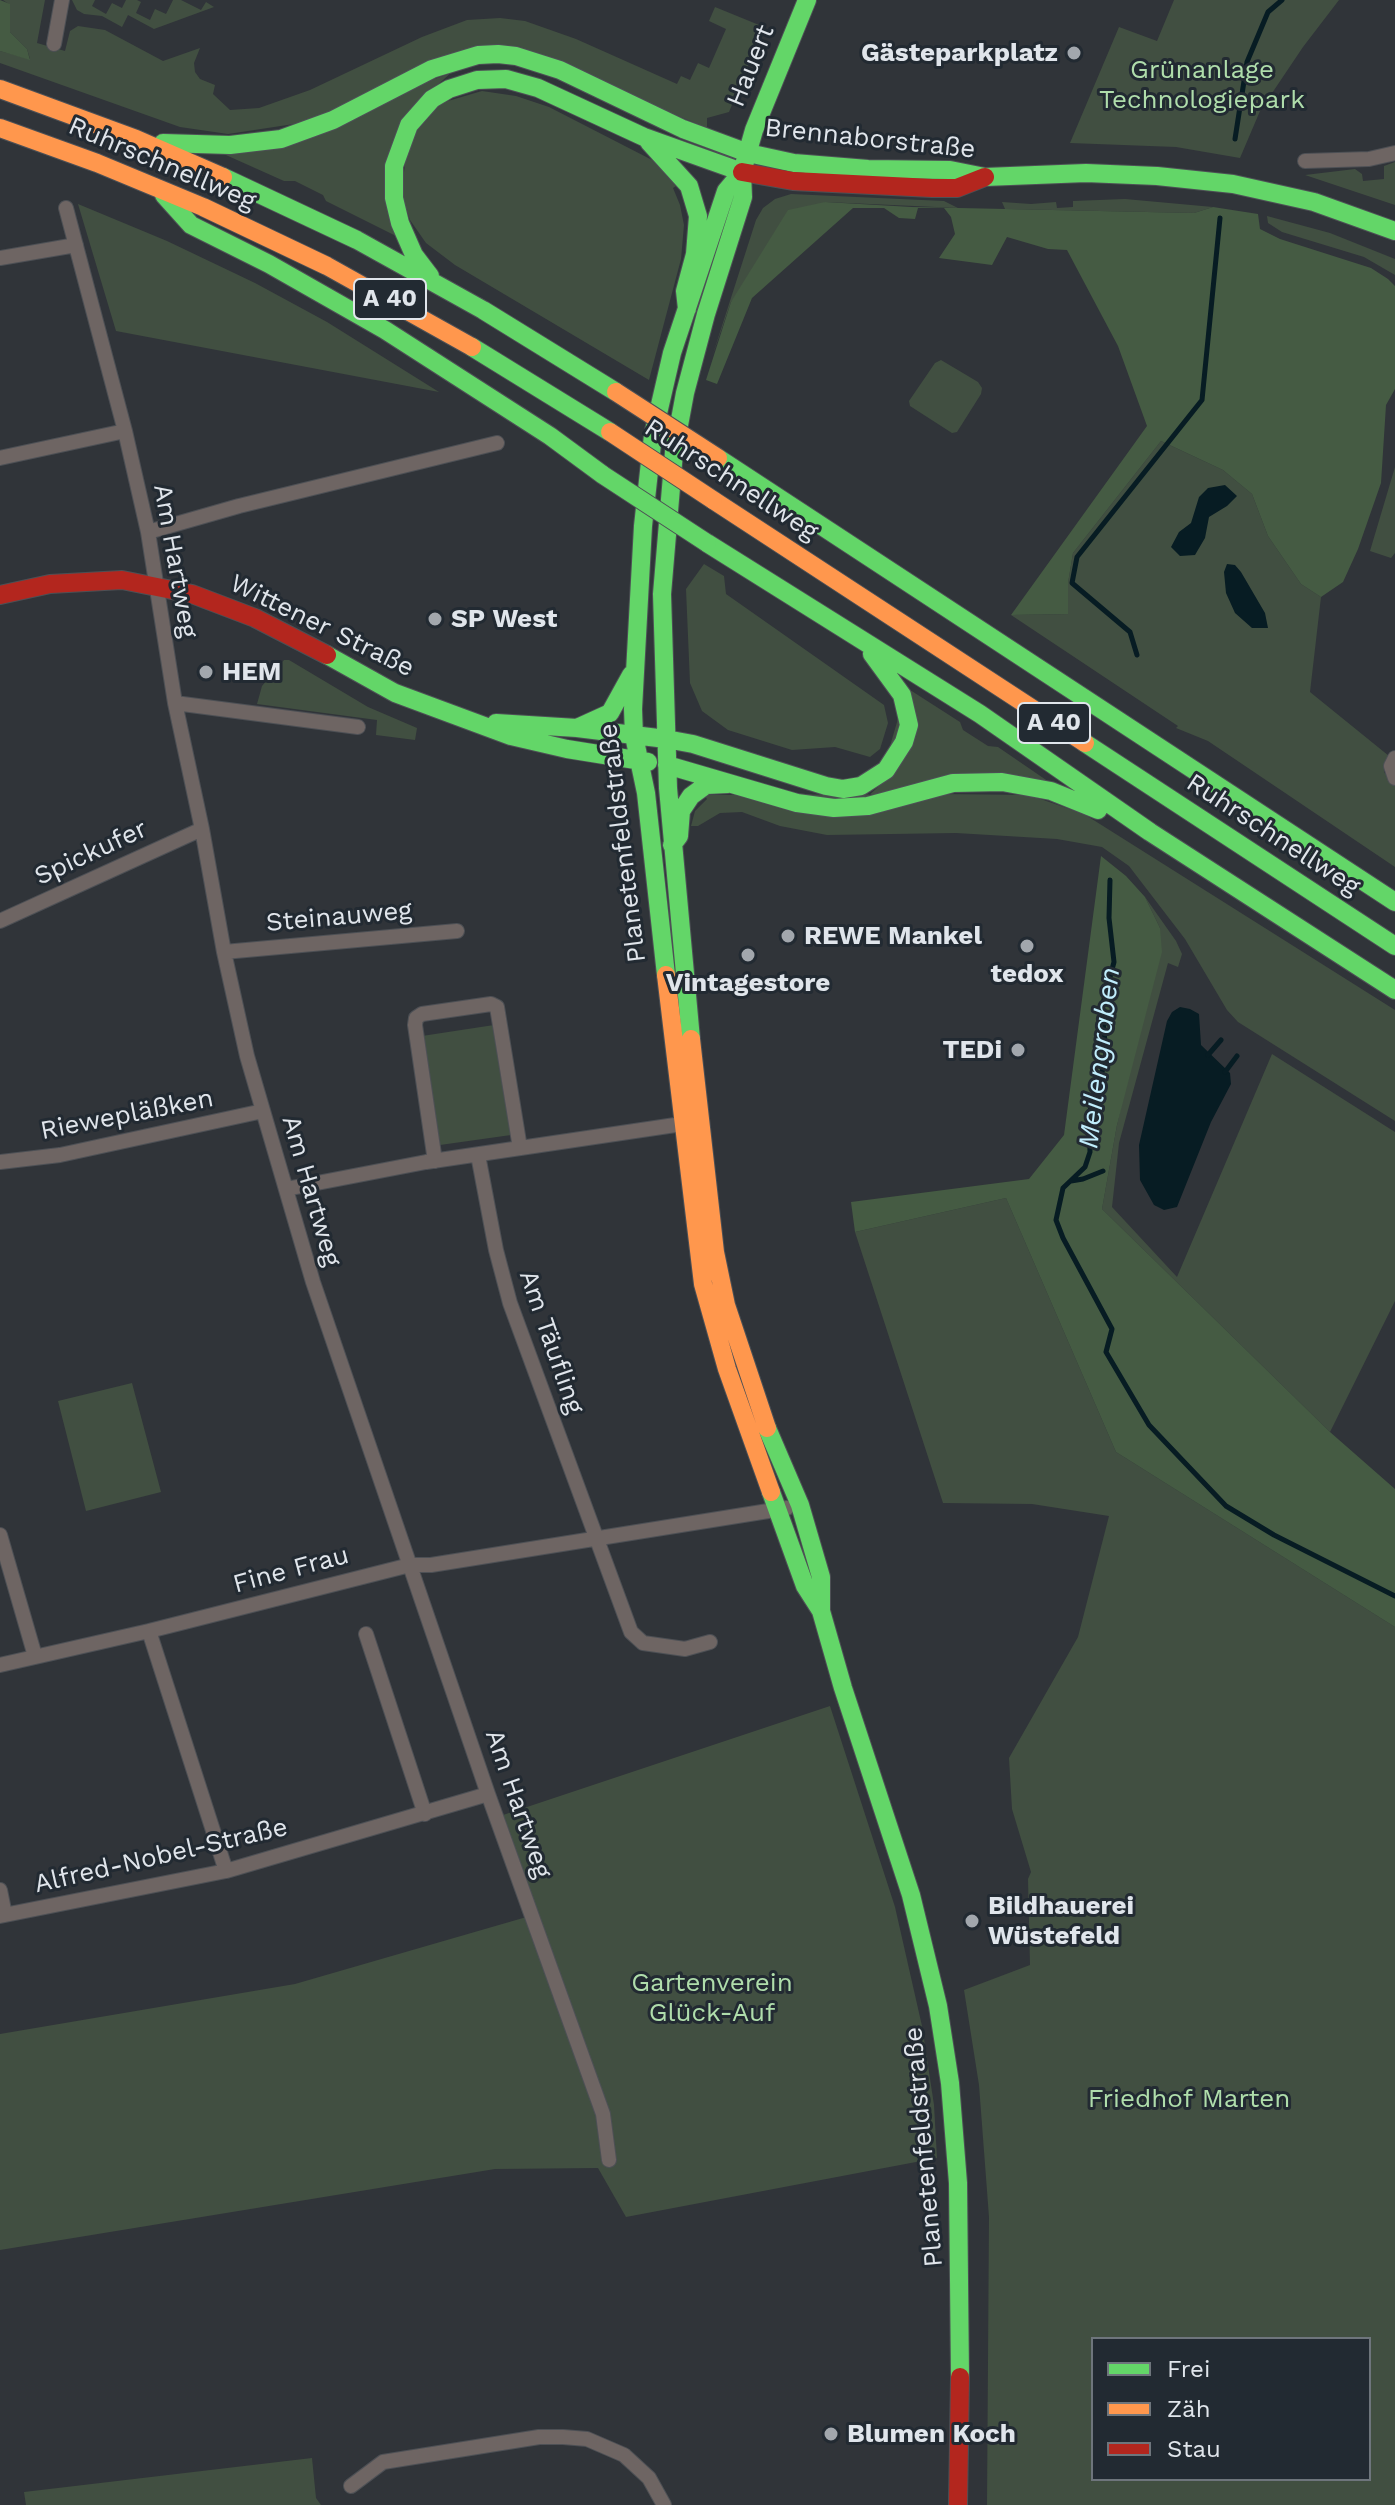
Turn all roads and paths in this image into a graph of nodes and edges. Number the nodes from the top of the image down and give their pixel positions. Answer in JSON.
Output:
{"nodes":[{"id":1,"x":62,"y":0,"type":"edge"},
{"id":2,"x":807,"y":0,"type":"edge"},
{"id":3,"x":54,"y":44,"type":"dead end"},
{"id":4,"x":0,"y":89,"type":"edge"},
{"id":5,"x":0,"y":128,"type":"edge"},
{"id":6,"x":644,"y":137,"type":"junction"},
{"id":7,"x":136,"y":139,"type":"junction"},
{"id":8,"x":748,"y":153,"type":"junction"},
{"id":9,"x":1395,"y":153,"type":"edge"},
{"id":10,"x":1305,"y":161,"type":"dead end"},
{"id":11,"x":742,"y":172,"type":"junction"},
{"id":12,"x":985,"y":177,"type":"junction"},
{"id":13,"x":159,"y":189,"type":"junction"},
{"id":14,"x":66,"y":208,"type":"dead end"},
{"id":15,"x":1395,"y":231,"type":"edge"},
{"id":16,"x":76,"y":245,"type":"junction"},
{"id":17,"x":0,"y":258,"type":"edge"},
{"id":18,"x":445,"y":288,"type":"junction"},
{"id":19,"x":687,"y":309,"type":"junction"},
{"id":20,"x":125,"y":431,"type":"junction"},
{"id":21,"x":497,"y":443,"type":"dead end"},
{"id":22,"x":0,"y":458,"type":"edge"},
{"id":23,"x":148,"y":532,"type":"junction"},
{"id":24,"x":156,"y":586,"type":"junction"},
{"id":25,"x":0,"y":595,"type":"edge"},
{"id":26,"x":853,"y":635,"type":"junction"},
{"id":27,"x":635,"y":668,"type":"junction"},
{"id":28,"x":175,"y":703,"type":"junction"},
{"id":29,"x":476,"y":722,"type":"junction"},
{"id":30,"x":358,"y":727,"type":"dead end"},
{"id":31,"x":577,"y":728,"type":"junction"},
{"id":32,"x":634,"y":736,"type":"junction"},
{"id":33,"x":666,"y":739,"type":"junction"},
{"id":34,"x":1395,"y":758,"type":"edge"},
{"id":35,"x":639,"y":761,"type":"junction"},
{"id":36,"x":667,"y":765,"type":"junction"},
{"id":37,"x":1395,"y":778,"type":"edge"},
{"id":38,"x":741,"y":785,"type":"junction"},
{"id":39,"x":202,"y":829,"type":"junction"},
{"id":40,"x":1150,"y":832,"type":"junction"},
{"id":41,"x":672,"y":845,"type":"junction"},
{"id":42,"x":1395,"y":902,"type":"edge"},
{"id":43,"x":0,"y":921,"type":"edge"},
{"id":44,"x":457,"y":931,"type":"dead end"},
{"id":45,"x":1395,"y":946,"type":"edge"},
{"id":46,"x":224,"y":952,"type":"junction"},
{"id":47,"x":1395,"y":990,"type":"edge"},
{"id":48,"x":263,"y":1111,"type":"junction"},
{"id":49,"x":682,"y":1124,"type":"junction"},
{"id":50,"x":520,"y":1148,"type":"junction"},
{"id":51,"x":478,"y":1155,"type":"junction"},
{"id":52,"x":435,"y":1161,"type":"junction"},
{"id":53,"x":0,"y":1162,"type":"edge"},
{"id":54,"x":286,"y":1189,"type":"junction"},
{"id":55,"x":800,"y":1505,"type":"junction"},
{"id":56,"x":778,"y":1510,"type":"junction"},
{"id":57,"x":0,"y":1535,"type":"edge"},
{"id":58,"x":598,"y":1539,"type":"junction"},
{"id":59,"x":410,"y":1565,"type":"junction"},
{"id":60,"x":821,"y":1611,"type":"junction"},
{"id":61,"x":149,"y":1631,"type":"junction"},
{"id":62,"x":366,"y":1634,"type":"dead end"},
{"id":63,"x":710,"y":1642,"type":"dead end"},
{"id":64,"x":35,"y":1656,"type":"junction"},
{"id":65,"x":0,"y":1665,"type":"edge"},
{"id":66,"x":488,"y":1794,"type":"junction"},
{"id":67,"x":425,"y":1814,"type":"junction"},
{"id":68,"x":226,"y":1871,"type":"junction"},
{"id":69,"x":0,"y":1890,"type":"edge"},
{"id":70,"x":2,"y":1915,"type":"edge"},
{"id":71,"x":609,"y":2160,"type":"dead end"},
{"id":72,"x":351,"y":2486,"type":"dead end"},
{"id":73,"x":664,"y":2505,"type":"edge"},
{"id":74,"x":958,"y":2505,"type":"edge"}],
"edges":[{"from":1,"to":3,"type":"street"},
{"from":2,"to":8,"type":"main road","name":"Hauert"},
{"from":4,"to":7,"type":"main road","name":"Ruhrschnellweg","number":"A 40"},
{"from":5,"to":13,"type":"main road","name":"Ruhrschnellweg","number":"A 40"},
{"from":6,"to":11,"type":"main road","name":"Brennaborstraße"},
{"from":6,"to":18,"type":"main road","name":"Brennaborstraße"},
{"from":6,"to":19,"type":"main road"},
{"from":7,"to":8,"type":"main road","name":"Brennaborstraße"},
{"from":7,"to":18,"type":"main road","name":"Ruhrschnellweg","number":"A 40"},
{"from":8,"to":11,"type":"main road","name":"Planetenfeldstraße"},
{"from":8,"to":12,"type":"main road","name":"Brennaborstraße"},
{"from":9,"to":10,"type":"street"},
{"from":11,"to":12,"type":"main road","name":"Brennaborstraße"},
{"from":11,"to":19,"type":"main road","name":"Planetenfeldstraße"},
{"from":11,"to":33,"type":"main road","name":"Planetenfeldstraße"},
{"from":12,"to":15,"type":"main road","name":"Brennaborstraße"},
{"from":13,"to":26,"type":"main road","bridge":true},
{"from":13,"to":45,"type":"main road","name":"Ruhrschnellweg","number":"A 40","bridge":true},
{"from":14,"to":16,"type":"street","name":"Am Hartweg"},
{"from":16,"to":17,"type":"street"},
{"from":16,"to":20,"type":"street","name":"Am Hartweg"},
{"from":18,"to":42,"type":"main road","name":"Ruhrschnellweg","number":"A 40","bridge":true},
{"from":19,"to":27,"type":"main road","name":"Planetenfeldstraße"},
{"from":20,"to":22,"type":"street"},
{"from":20,"to":23,"type":"street","name":"Am Hartweg"},
{"from":21,"to":23,"type":"street"},
{"from":23,"to":24,"type":"street","name":"Am Hartweg"},
{"from":24,"to":25,"type":"main road","name":"Wittener Straße"},
{"from":24,"to":28,"type":"street","name":"Am Hartweg"},
{"from":24,"to":29,"type":"main road","name":"Wittener Straße"},
{"from":26,"to":33,"type":"main road","name":"Wittener Straße"},
{"from":26,"to":40,"type":"main road"},
{"from":27,"to":31,"type":"main road"},
{"from":27,"to":32,"type":"main road","name":"Planetenfeldstraße"},
{"from":28,"to":30,"type":"street"},
{"from":28,"to":39,"type":"street","name":"Am Hartweg"},
{"from":29,"to":31,"type":"main road","name":"Wittener Straße"},
{"from":29,"to":35,"type":"main road","name":"Wittener Straße"},
{"from":31,"to":32,"type":"main road","name":"Wittener Straße"},
{"from":32,"to":33,"type":"main road","name":"Wittener Straße"},
{"from":32,"to":35,"type":"main road","name":"Planetenfeldstraße"},
{"from":33,"to":36,"type":"main road","name":"Planetenfeldstraße"},
{"from":34,"to":37,"type":"street"},
{"from":35,"to":36,"type":"main road","name":"Wittener Straße"},
{"from":35,"to":49,"type":"main road","name":"Planetenfeldstraße"},
{"from":36,"to":38,"type":"main road","name":"Wittener Straße"},
{"from":36,"to":41,"type":"main road","name":"Planetenfeldstraße"},
{"from":38,"to":40,"type":"main road","name":"Wittener Straße"},
{"from":38,"to":41,"type":"main road"},
{"from":39,"to":43,"type":"street","name":"Spickufer"},
{"from":39,"to":46,"type":"street","name":"Am Hartweg"},
{"from":40,"to":47,"type":"main road"},
{"from":41,"to":55,"type":"main road","name":"Planetenfeldstraße"},
{"from":44,"to":46,"type":"street","name":"Steinauweg"},
{"from":46,"to":48,"type":"street","name":"Am Hartweg"},
{"from":48,"to":53,"type":"street","name":"Riewepläßken"},
{"from":48,"to":54,"type":"street","name":"Am Hartweg"},
{"from":49,"to":50,"type":"street"},
{"from":49,"to":56,"type":"main road","name":"Planetenfeldstraße"},
{"from":50,"to":51,"type":"street"},
{"from":50,"to":52,"type":"street"},
{"from":51,"to":52,"type":"street"},
{"from":51,"to":58,"type":"street","name":"Am Täufling"},
{"from":52,"to":54,"type":"street"},
{"from":54,"to":59,"type":"street","name":"Am Hartweg"},
{"from":55,"to":56,"type":"street"},
{"from":55,"to":60,"type":"main road","name":"Planetenfeldstraße"},
{"from":56,"to":58,"type":"street","name":"Fine Frau"},
{"from":56,"to":60,"type":"main road","name":"Planetenfeldstraße"},
{"from":57,"to":64,"type":"street"},
{"from":58,"to":59,"type":"street","name":"Fine Frau"},
{"from":58,"to":63,"type":"street"},
{"from":59,"to":61,"type":"street","name":"Fine Frau"},
{"from":59,"to":66,"type":"street","name":"Am Hartweg"},
{"from":60,"to":74,"type":"main road","name":"Planetenfeldstraße"},
{"from":61,"to":64,"type":"street","name":"Fine Frau"},
{"from":61,"to":68,"type":"street"},
{"from":62,"to":67,"type":"street"},
{"from":64,"to":65,"type":"street","name":"Fine Frau"},
{"from":66,"to":67,"type":"street","name":"Alfred-Nobel-Straße"},
{"from":66,"to":71,"type":"street","name":"Am Hartweg"},
{"from":67,"to":68,"type":"street","name":"Alfred-Nobel-Straße"},
{"from":68,"to":70,"type":"street","name":"Alfred-Nobel-Straße"},
{"from":69,"to":70,"type":"street"},
{"from":72,"to":73,"type":"street"}]}
